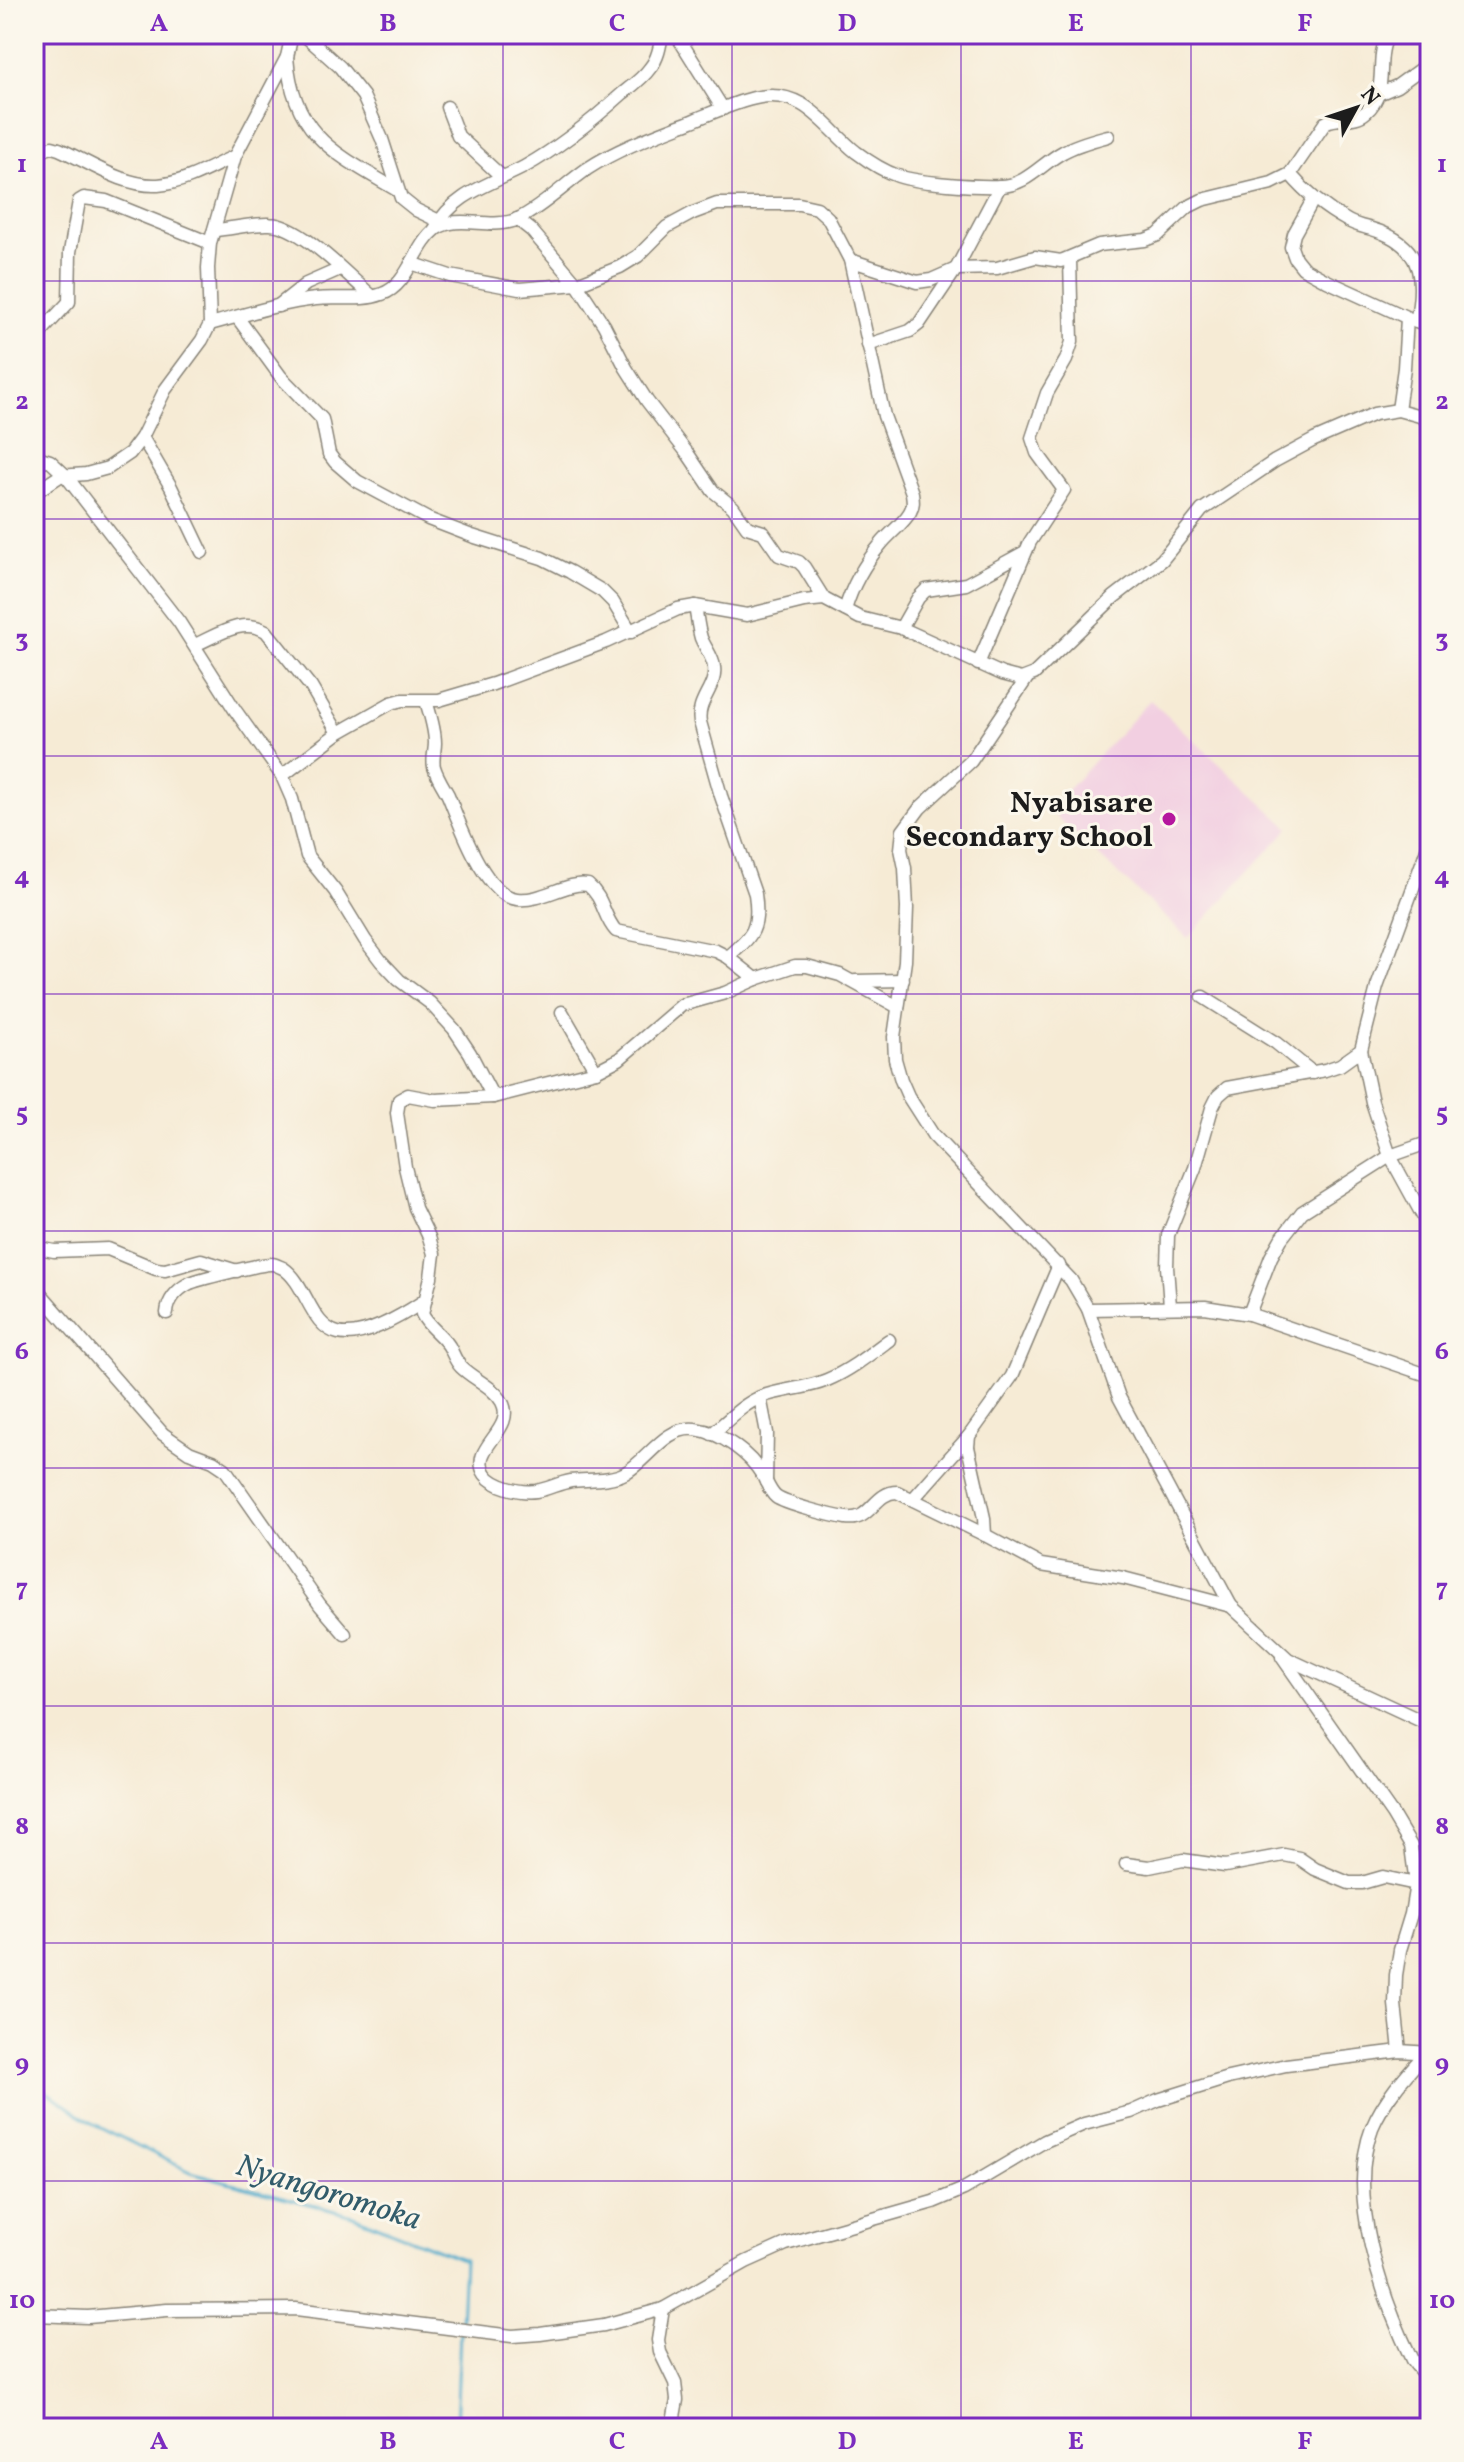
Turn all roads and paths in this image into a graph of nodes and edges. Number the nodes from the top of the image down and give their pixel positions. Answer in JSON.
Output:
{"nodes":[{"id":1,"x":292,"y":34,"type":"edge"},
{"id":2,"x":303,"y":34,"type":"edge"},
{"id":3,"x":662,"y":34,"type":"edge"},
{"id":4,"x":676,"y":34,"type":"edge"},
{"id":5,"x":1389,"y":34,"type":"edge"},
{"id":6,"x":287,"y":57,"type":"junction"},
{"id":7,"x":1430,"y":62,"type":"edge"},
{"id":8,"x":1378,"y":94,"type":"junction"},
{"id":9,"x":447,"y":107,"type":"dead end"},
{"id":10,"x":723,"y":109,"type":"junction"},
{"id":11,"x":1108,"y":136,"type":"dead end"},
{"id":12,"x":34,"y":153,"type":"edge"},
{"id":13,"x":235,"y":156,"type":"junction"},
{"id":14,"x":1290,"y":174,"type":"junction"},
{"id":15,"x":502,"y":177,"type":"junction"},
{"id":16,"x":1000,"y":186,"type":"junction"},
{"id":17,"x":397,"y":190,"type":"junction"},
{"id":18,"x":1314,"y":198,"type":"junction"},
{"id":19,"x":517,"y":219,"type":"junction"},
{"id":20,"x":437,"y":225,"type":"junction"},
{"id":21,"x":212,"y":237,"type":"junction"},
{"id":22,"x":1070,"y":259,"type":"junction"},
{"id":23,"x":850,"y":260,"type":"junction"},
{"id":24,"x":411,"y":263,"type":"junction"},
{"id":25,"x":340,"y":269,"type":"junction"},
{"id":26,"x":956,"y":269,"type":"junction"},
{"id":27,"x":577,"y":284,"type":"junction"},
{"id":28,"x":372,"y":296,"type":"junction"},
{"id":29,"x":277,"y":306,"type":"junction"},
{"id":30,"x":237,"y":317,"type":"junction"},
{"id":31,"x":1411,"y":320,"type":"junction"},
{"id":32,"x":210,"y":324,"type":"junction"},
{"id":33,"x":1430,"y":328,"type":"edge"},
{"id":34,"x":868,"y":345,"type":"junction"},
{"id":35,"x":34,"y":354,"type":"edge"},
{"id":36,"x":1398,"y":410,"type":"junction"},
{"id":37,"x":1430,"y":422,"type":"edge"},
{"id":38,"x":142,"y":437,"type":"junction"},
{"id":39,"x":34,"y":456,"type":"edge"},
{"id":40,"x":66,"y":476,"type":"junction"},
{"id":41,"x":34,"y":493,"type":"edge"},
{"id":42,"x":202,"y":552,"type":"dead end"},
{"id":43,"x":1026,"y":552,"type":"junction"},
{"id":44,"x":824,"y":599,"type":"junction"},
{"id":45,"x":695,"y":606,"type":"junction"},
{"id":46,"x":845,"y":610,"type":"junction"},
{"id":47,"x":901,"y":628,"type":"junction"},
{"id":48,"x":631,"y":632,"type":"junction"},
{"id":49,"x":195,"y":645,"type":"junction"},
{"id":50,"x":978,"y":664,"type":"junction"},
{"id":51,"x":1027,"y":678,"type":"junction"},
{"id":52,"x":426,"y":701,"type":"junction"},
{"id":53,"x":338,"y":733,"type":"junction"},
{"id":54,"x":282,"y":776,"type":"junction"},
{"id":55,"x":1430,"y":841,"type":"edge"},
{"id":56,"x":728,"y":957,"type":"junction"},
{"id":57,"x":756,"y":979,"type":"junction"},
{"id":58,"x":903,"y":980,"type":"junction"},
{"id":59,"x":855,"y":981,"type":"junction"},
{"id":60,"x":1203,"y":997,"type":"dead end"},
{"id":61,"x":898,"y":1007,"type":"junction"},
{"id":62,"x":562,"y":1012,"type":"dead end"},
{"id":63,"x":1361,"y":1050,"type":"junction"},
{"id":64,"x":596,"y":1071,"type":"junction"},
{"id":65,"x":1313,"y":1073,"type":"junction"},
{"id":66,"x":493,"y":1097,"type":"junction"},
{"id":67,"x":1430,"y":1142,"type":"edge"},
{"id":68,"x":1390,"y":1156,"type":"junction"},
{"id":69,"x":1430,"y":1229,"type":"edge"},
{"id":70,"x":34,"y":1247,"type":"edge"},
{"id":71,"x":1059,"y":1265,"type":"junction"},
{"id":72,"x":237,"y":1271,"type":"junction"},
{"id":73,"x":34,"y":1286,"type":"edge"},
{"id":74,"x":424,"y":1301,"type":"junction"},
{"id":75,"x":1170,"y":1306,"type":"junction"},
{"id":76,"x":1088,"y":1309,"type":"junction"},
{"id":77,"x":167,"y":1313,"type":"dead end"},
{"id":78,"x":1249,"y":1314,"type":"junction"},
{"id":79,"x":889,"y":1340,"type":"dead end"},
{"id":80,"x":1430,"y":1376,"type":"edge"},
{"id":81,"x":760,"y":1397,"type":"junction"},
{"id":82,"x":712,"y":1434,"type":"junction"},
{"id":83,"x":969,"y":1436,"type":"junction"},
{"id":84,"x":766,"y":1482,"type":"junction"},
{"id":85,"x":913,"y":1499,"type":"junction"},
{"id":86,"x":985,"y":1535,"type":"junction"},
{"id":87,"x":1231,"y":1606,"type":"junction"},
{"id":88,"x":345,"y":1634,"type":"dead end"},
{"id":89,"x":1275,"y":1648,"type":"junction"},
{"id":90,"x":1430,"y":1725,"type":"edge"},
{"id":91,"x":1126,"y":1864,"type":"dead end"},
{"id":92,"x":1416,"y":1884,"type":"junction"},
{"id":93,"x":1400,"y":2051,"type":"junction"},
{"id":94,"x":1428,"y":2053,"type":"edge"},
{"id":95,"x":663,"y":2309,"type":"junction"},
{"id":96,"x":34,"y":2315,"type":"edge"},
{"id":97,"x":1430,"y":2376,"type":"edge"},
{"id":98,"x":672,"y":2428,"type":"edge"}],
"edges":[{"from":1,"to":6,"type":"street"},
{"from":2,"to":17,"type":"street"},
{"from":3,"to":15,"type":"street"},
{"from":4,"to":10,"type":"street"},
{"from":5,"to":8,"type":"street"},
{"from":6,"to":13,"type":"street"},
{"from":6,"to":17,"type":"street"},
{"from":7,"to":8,"type":"street"},
{"from":8,"to":14,"type":"street"},
{"from":9,"to":15,"type":"street"},
{"from":10,"to":16,"type":"street"},
{"from":10,"to":19,"type":"street"},
{"from":11,"to":16,"type":"street"},
{"from":12,"to":13,"type":"street"},
{"from":13,"to":21,"type":"street"},
{"from":14,"to":18,"type":"street"},
{"from":14,"to":22,"type":"street"},
{"from":15,"to":20,"type":"street"},
{"from":16,"to":26,"type":"street"},
{"from":17,"to":20,"type":"street"},
{"from":18,"to":31,"type":"street"},
{"from":18,"to":31,"type":"street"},
{"from":19,"to":20,"type":"street"},
{"from":19,"to":27,"type":"street"},
{"from":20,"to":24,"type":"street"},
{"from":21,"to":25,"type":"street"},
{"from":21,"to":32,"type":"street"},
{"from":21,"to":35,"type":"street"},
{"from":22,"to":26,"type":"street"},
{"from":22,"to":43,"type":"street"},
{"from":23,"to":26,"type":"street"},
{"from":23,"to":27,"type":"street"},
{"from":23,"to":34,"type":"street"},
{"from":24,"to":27,"type":"street"},
{"from":24,"to":28,"type":"street"},
{"from":25,"to":28,"type":"street"},
{"from":25,"to":29,"type":"street"},
{"from":26,"to":34,"type":"street"},
{"from":27,"to":44,"type":"street"},
{"from":28,"to":29,"type":"street"},
{"from":29,"to":30,"type":"street"},
{"from":30,"to":32,"type":"street"},
{"from":30,"to":48,"type":"street"},
{"from":31,"to":33,"type":"street"},
{"from":31,"to":36,"type":"street"},
{"from":32,"to":38,"type":"street"},
{"from":34,"to":46,"type":"street"},
{"from":36,"to":37,"type":"street"},
{"from":36,"to":51,"type":"street"},
{"from":38,"to":40,"type":"street"},
{"from":38,"to":42,"type":"street"},
{"from":39,"to":40,"type":"street"},
{"from":40,"to":41,"type":"street"},
{"from":40,"to":49,"type":"street"},
{"from":43,"to":47,"type":"street"},
{"from":43,"to":50,"type":"street"},
{"from":44,"to":45,"type":"street"},
{"from":44,"to":46,"type":"street"},
{"from":45,"to":48,"type":"street"},
{"from":45,"to":56,"type":"street"},
{"from":46,"to":47,"type":"street"},
{"from":47,"to":50,"type":"street"},
{"from":48,"to":52,"type":"street"},
{"from":49,"to":53,"type":"street"},
{"from":49,"to":54,"type":"street"},
{"from":50,"to":51,"type":"street"},
{"from":51,"to":58,"type":"street"},
{"from":52,"to":53,"type":"street"},
{"from":52,"to":56,"type":"street"},
{"from":53,"to":54,"type":"street"},
{"from":54,"to":66,"type":"street"},
{"from":55,"to":63,"type":"street"},
{"from":56,"to":57,"type":"street"},
{"from":57,"to":59,"type":"street"},
{"from":57,"to":64,"type":"street"},
{"from":58,"to":59,"type":"street"},
{"from":58,"to":61,"type":"street"},
{"from":59,"to":61,"type":"street"},
{"from":60,"to":65,"type":"street"},
{"from":61,"to":71,"type":"street"},
{"from":62,"to":64,"type":"street"},
{"from":63,"to":65,"type":"street"},
{"from":63,"to":68,"type":"street"},
{"from":64,"to":66,"type":"street"},
{"from":65,"to":75,"type":"street"},
{"from":66,"to":74,"type":"street"},
{"from":67,"to":68,"type":"street"},
{"from":68,"to":69,"type":"street"},
{"from":68,"to":78,"type":"street"},
{"from":70,"to":72,"type":"street"},
{"from":71,"to":76,"type":"street"},
{"from":71,"to":83,"type":"street"},
{"from":72,"to":74,"type":"street"},
{"from":72,"to":77,"type":"street"},
{"from":73,"to":88,"type":"street"},
{"from":74,"to":82,"type":"street"},
{"from":75,"to":76,"type":"street"},
{"from":75,"to":78,"type":"street"},
{"from":76,"to":87,"type":"street"},
{"from":78,"to":80,"type":"street"},
{"from":79,"to":81,"type":"street"},
{"from":81,"to":82,"type":"street"},
{"from":81,"to":84,"type":"street"},
{"from":82,"to":84,"type":"street"},
{"from":83,"to":85,"type":"street"},
{"from":83,"to":86,"type":"street"},
{"from":84,"to":85,"type":"street"},
{"from":85,"to":86,"type":"street"},
{"from":86,"to":87,"type":"street"},
{"from":87,"to":89,"type":"street"},
{"from":89,"to":90,"type":"street"},
{"from":89,"to":92,"type":"street"},
{"from":91,"to":92,"type":"street"},
{"from":92,"to":93,"type":"street"},
{"from":93,"to":94,"type":"street"},
{"from":93,"to":95,"type":"street"},
{"from":94,"to":97,"type":"street"},
{"from":95,"to":96,"type":"street"},
{"from":95,"to":98,"type":"street"}]}
